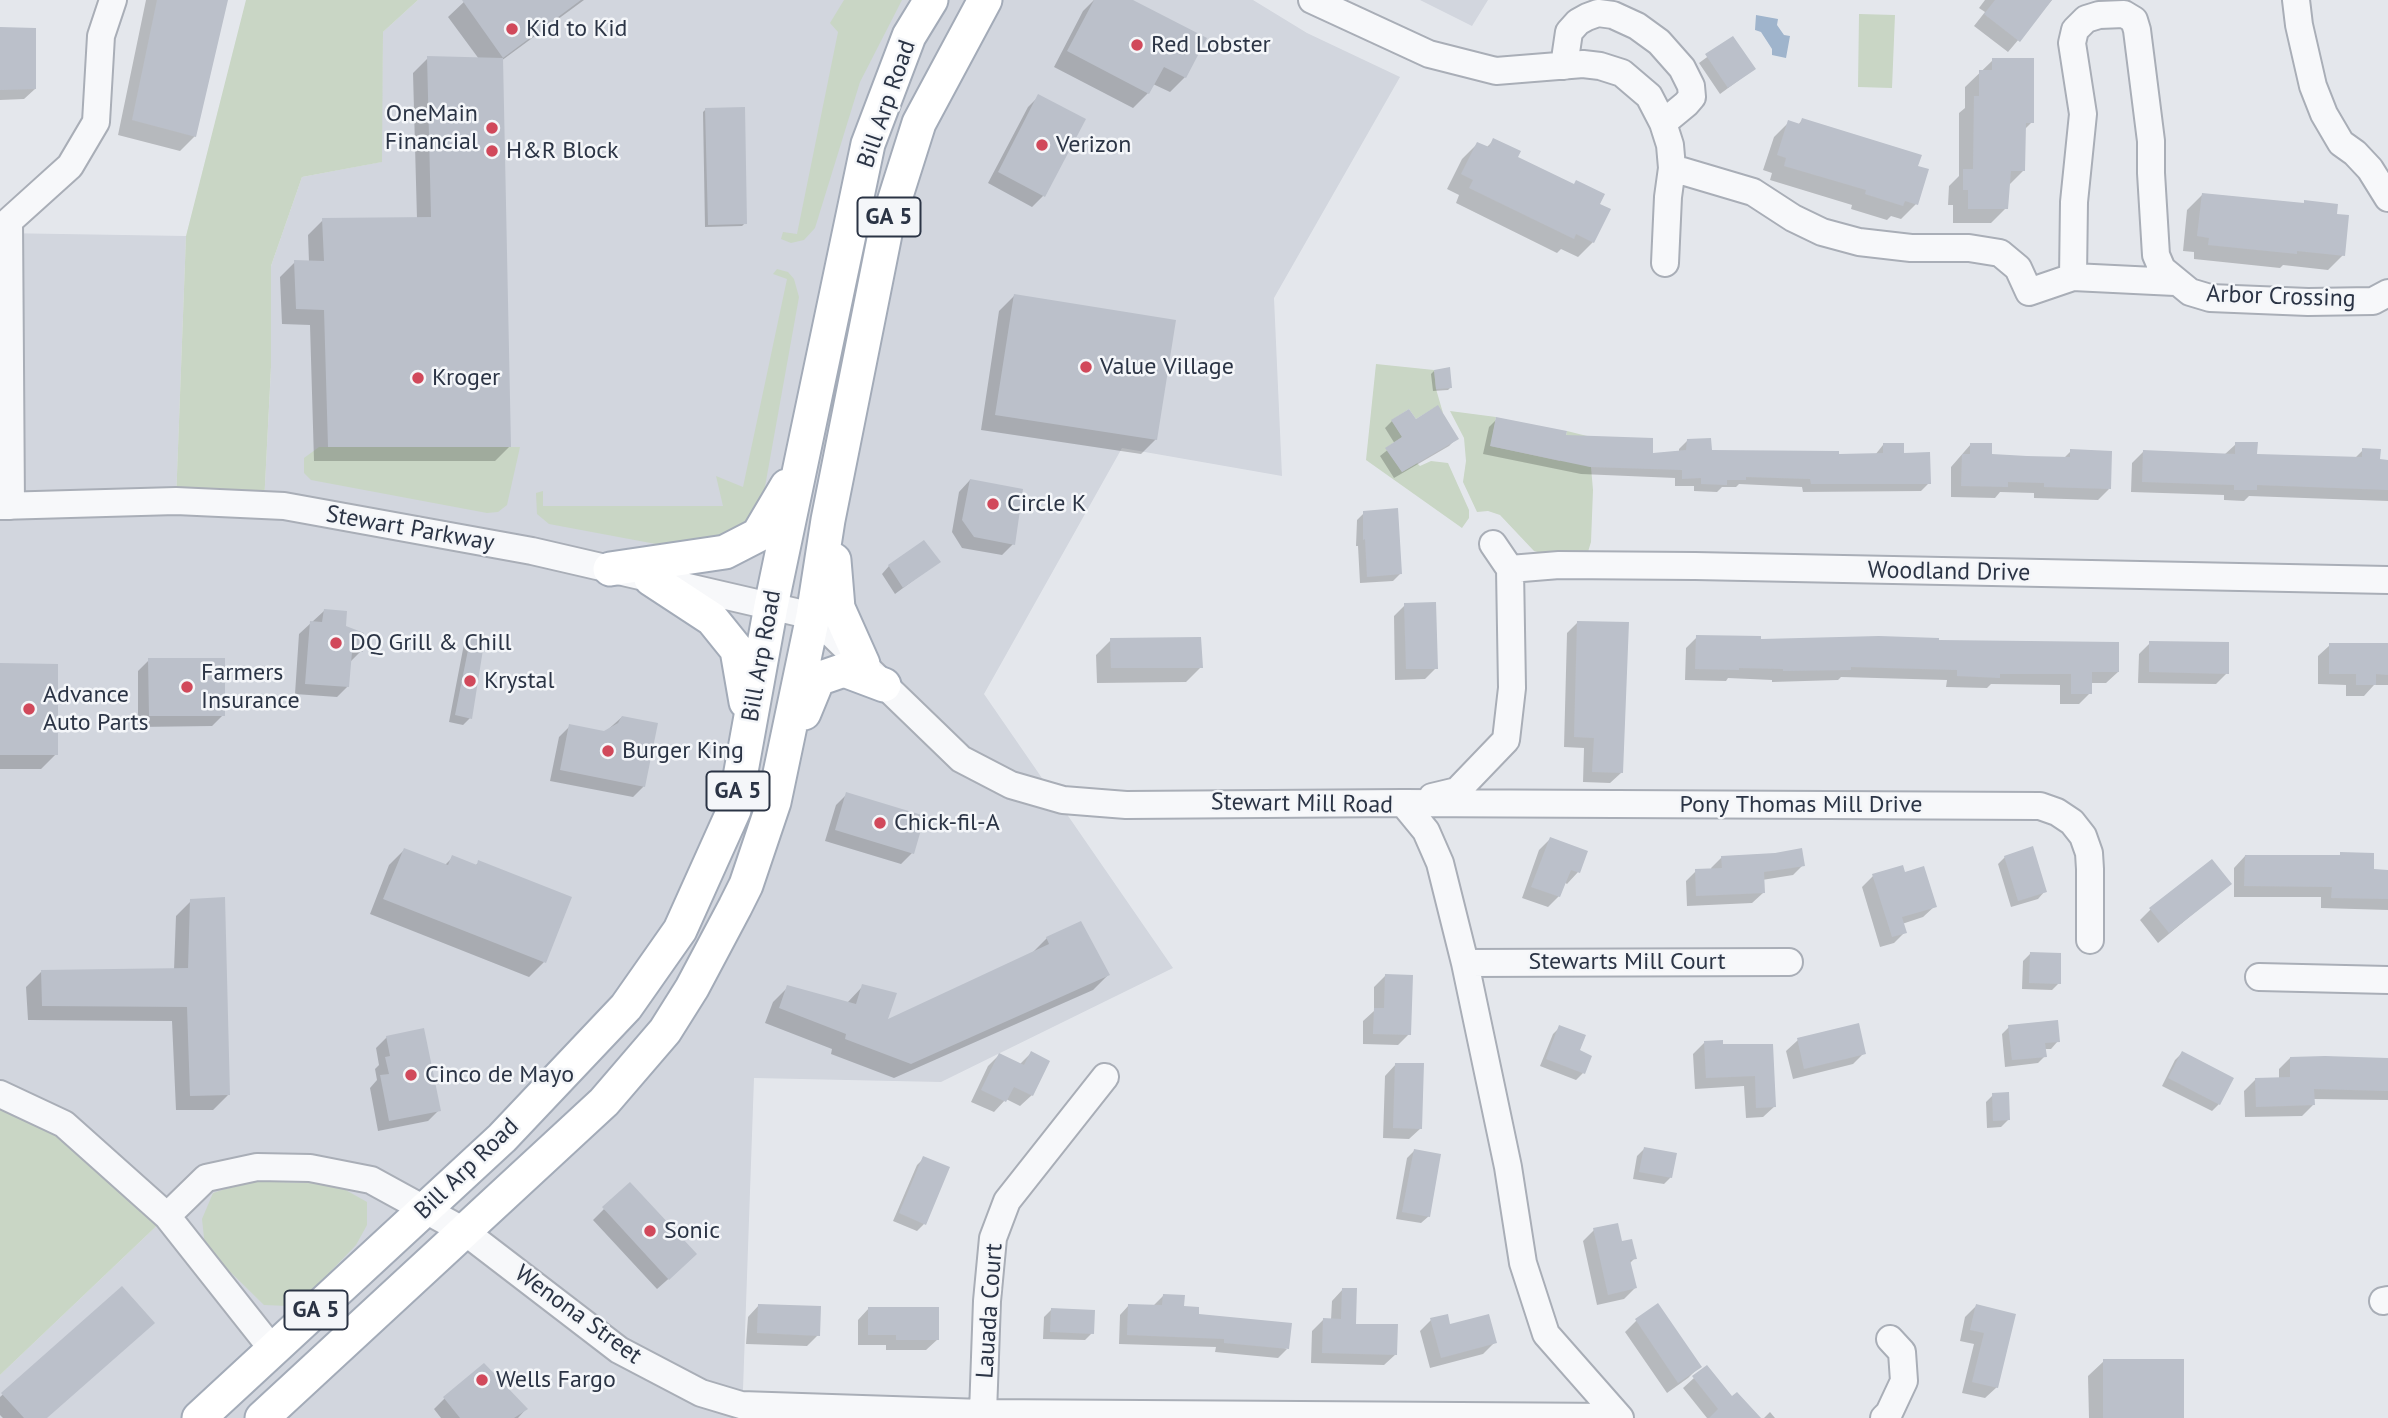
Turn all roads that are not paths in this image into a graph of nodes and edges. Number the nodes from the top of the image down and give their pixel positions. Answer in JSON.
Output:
{"nodes":[{"id":1,"x":113,"y":0,"type":"edge"},
{"id":2,"x":930,"y":0,"type":"edge"},
{"id":3,"x":985,"y":0,"type":"edge"},
{"id":4,"x":1312,"y":0,"type":"edge"},
{"id":5,"x":2296,"y":0,"type":"edge"},
{"id":6,"x":1563,"y":66,"type":"junction"},
{"id":7,"x":1663,"y":123,"type":"junction"},
{"id":8,"x":1672,"y":168,"type":"junction"},
{"id":9,"x":2388,"y":198,"type":"edge"},
{"id":10,"x":4,"y":218,"type":"edge"},
{"id":11,"x":1665,"y":263,"type":"dead end"},
{"id":12,"x":2073,"y":277,"type":"junction"},
{"id":13,"x":2175,"y":282,"type":"junction"},
{"id":14,"x":2388,"y":293,"type":"edge"},
{"id":15,"x":801,"y":462,"type":"junction"},
{"id":16,"x":5,"y":506,"type":"edge"},
{"id":17,"x":828,"y":520,"type":"junction"},
{"id":18,"x":1493,"y":544,"type":"dead end"},
{"id":19,"x":611,"y":569,"type":"junction"},
{"id":20,"x":1510,"y":569,"type":"junction"},
{"id":21,"x":651,"y":579,"type":"junction"},
{"id":22,"x":2388,"y":580,"type":"edge"},
{"id":23,"x":771,"y":606,"type":"junction"},
{"id":24,"x":813,"y":616,"type":"junction"},
{"id":25,"x":874,"y":674,"type":"junction"},
{"id":26,"x":750,"y":725,"type":"junction"},
{"id":27,"x":775,"y":802,"type":"junction"},
{"id":28,"x":1403,"y":803,"type":"junction"},
{"id":29,"x":2090,"y":940,"type":"dead end"},
{"id":30,"x":1789,"y":962,"type":"dead end"},
{"id":31,"x":1465,"y":963,"type":"junction"},
{"id":32,"x":2259,"y":977,"type":"dead end"},
{"id":33,"x":2388,"y":979,"type":"edge"},
{"id":34,"x":1105,"y":1077,"type":"dead end"},
{"id":35,"x":0,"y":1094,"type":"edge"},
{"id":36,"x":425,"y":1211,"type":"junction"},
{"id":37,"x":167,"y":1216,"type":"junction"},
{"id":38,"x":464,"y":1231,"type":"junction"},
{"id":39,"x":1889,"y":1339,"type":"dead end"},
{"id":40,"x":273,"y":1350,"type":"junction"},
{"id":41,"x":983,"y":1413,"type":"junction"},
{"id":42,"x":941,"y":1415,"type":"edge"},
{"id":43,"x":1357,"y":1416,"type":"edge"},
{"id":44,"x":1619,"y":1417,"type":"edge"},
{"id":45,"x":199,"y":1418,"type":"edge"},
{"id":46,"x":262,"y":1418,"type":"edge"},
{"id":47,"x":1884,"y":1418,"type":"edge"}],
"edges":[{"from":1,"to":10,"type":"street"},
{"from":2,"to":15,"type":"main road","name":"Bill Arp Road","number":"GA 5"},
{"from":3,"to":17,"type":"main road","name":"Bill Arp Road","number":"GA 5"},
{"from":4,"to":6,"type":"street"},
{"from":5,"to":9,"type":"street"},
{"from":6,"to":7,"type":"street"},
{"from":6,"to":7,"type":"street"},
{"from":7,"to":8,"type":"street"},
{"from":8,"to":11,"type":"street"},
{"from":8,"to":12,"type":"street"},
{"from":10,"to":16,"type":"street"},
{"from":12,"to":13,"type":"street"},
{"from":12,"to":13,"type":"street"},
{"from":13,"to":14,"type":"street","name":"Arbor Crossing"},
{"from":15,"to":19,"type":"main road"},
{"from":15,"to":23,"type":"main road","name":"Bill Arp Road","number":"GA 5"},
{"from":16,"to":19,"type":"street","name":"Stewart Parkway"},
{"from":17,"to":24,"type":"main road","name":"Bill Arp Road","number":"GA 5"},
{"from":17,"to":25,"type":"main road"},
{"from":18,"to":20,"type":"street"},
{"from":19,"to":21,"type":"street","name":"Stewart Parkway"},
{"from":20,"to":22,"type":"street","name":"Woodland Drive"},
{"from":20,"to":28,"type":"street"},
{"from":21,"to":23,"type":"street","name":"Stewart Parkway"},
{"from":21,"to":26,"type":"main road"},
{"from":23,"to":24,"type":"street","name":"Stewart Parkway"},
{"from":23,"to":26,"type":"main road","name":"Bill Arp Road","number":"GA 5"},
{"from":24,"to":25,"type":"street","name":"Stewart Mill Road"},
{"from":24,"to":27,"type":"main road","name":"Bill Arp Road","number":"GA 5"},
{"from":25,"to":27,"type":"main road"},
{"from":25,"to":28,"type":"street","name":"Stewart Mill Road"},
{"from":26,"to":36,"type":"main road","name":"Bill Arp Road","number":"GA 5"},
{"from":27,"to":38,"type":"main road","name":"Bill Arp Road","number":"GA 5"},
{"from":28,"to":29,"type":"street","name":"Pony Thomas Mill Drive"},
{"from":28,"to":31,"type":"street","name":"Stewart Mill Road"},
{"from":30,"to":31,"type":"street","name":"Stewarts Mill Court"},
{"from":31,"to":44,"type":"street","name":"Stewart Mill Road"},
{"from":32,"to":33,"type":"street"},
{"from":34,"to":41,"type":"street","name":"Lauada Court"},
{"from":35,"to":37,"type":"street"},
{"from":36,"to":37,"type":"street","name":"Wenona Street"},
{"from":36,"to":38,"type":"street","name":"Wenona Street"},
{"from":36,"to":40,"type":"main road","name":"Bill Arp Road","number":"GA 5"},
{"from":37,"to":40,"type":"street"},
{"from":38,"to":42,"type":"street","name":"Wenona Street"},
{"from":38,"to":46,"type":"main road","name":"Bill Arp Road","number":"GA 5"},
{"from":39,"to":47,"type":"street"},
{"from":40,"to":45,"type":"main road","name":"Bill Arp Road","number":"GA 5"},
{"from":41,"to":42,"type":"street","name":"Wenona Street"},
{"from":41,"to":43,"type":"street","name":"Wenona Street"},
{"from":43,"to":44,"type":"street","name":"Wenona Street"}]}
